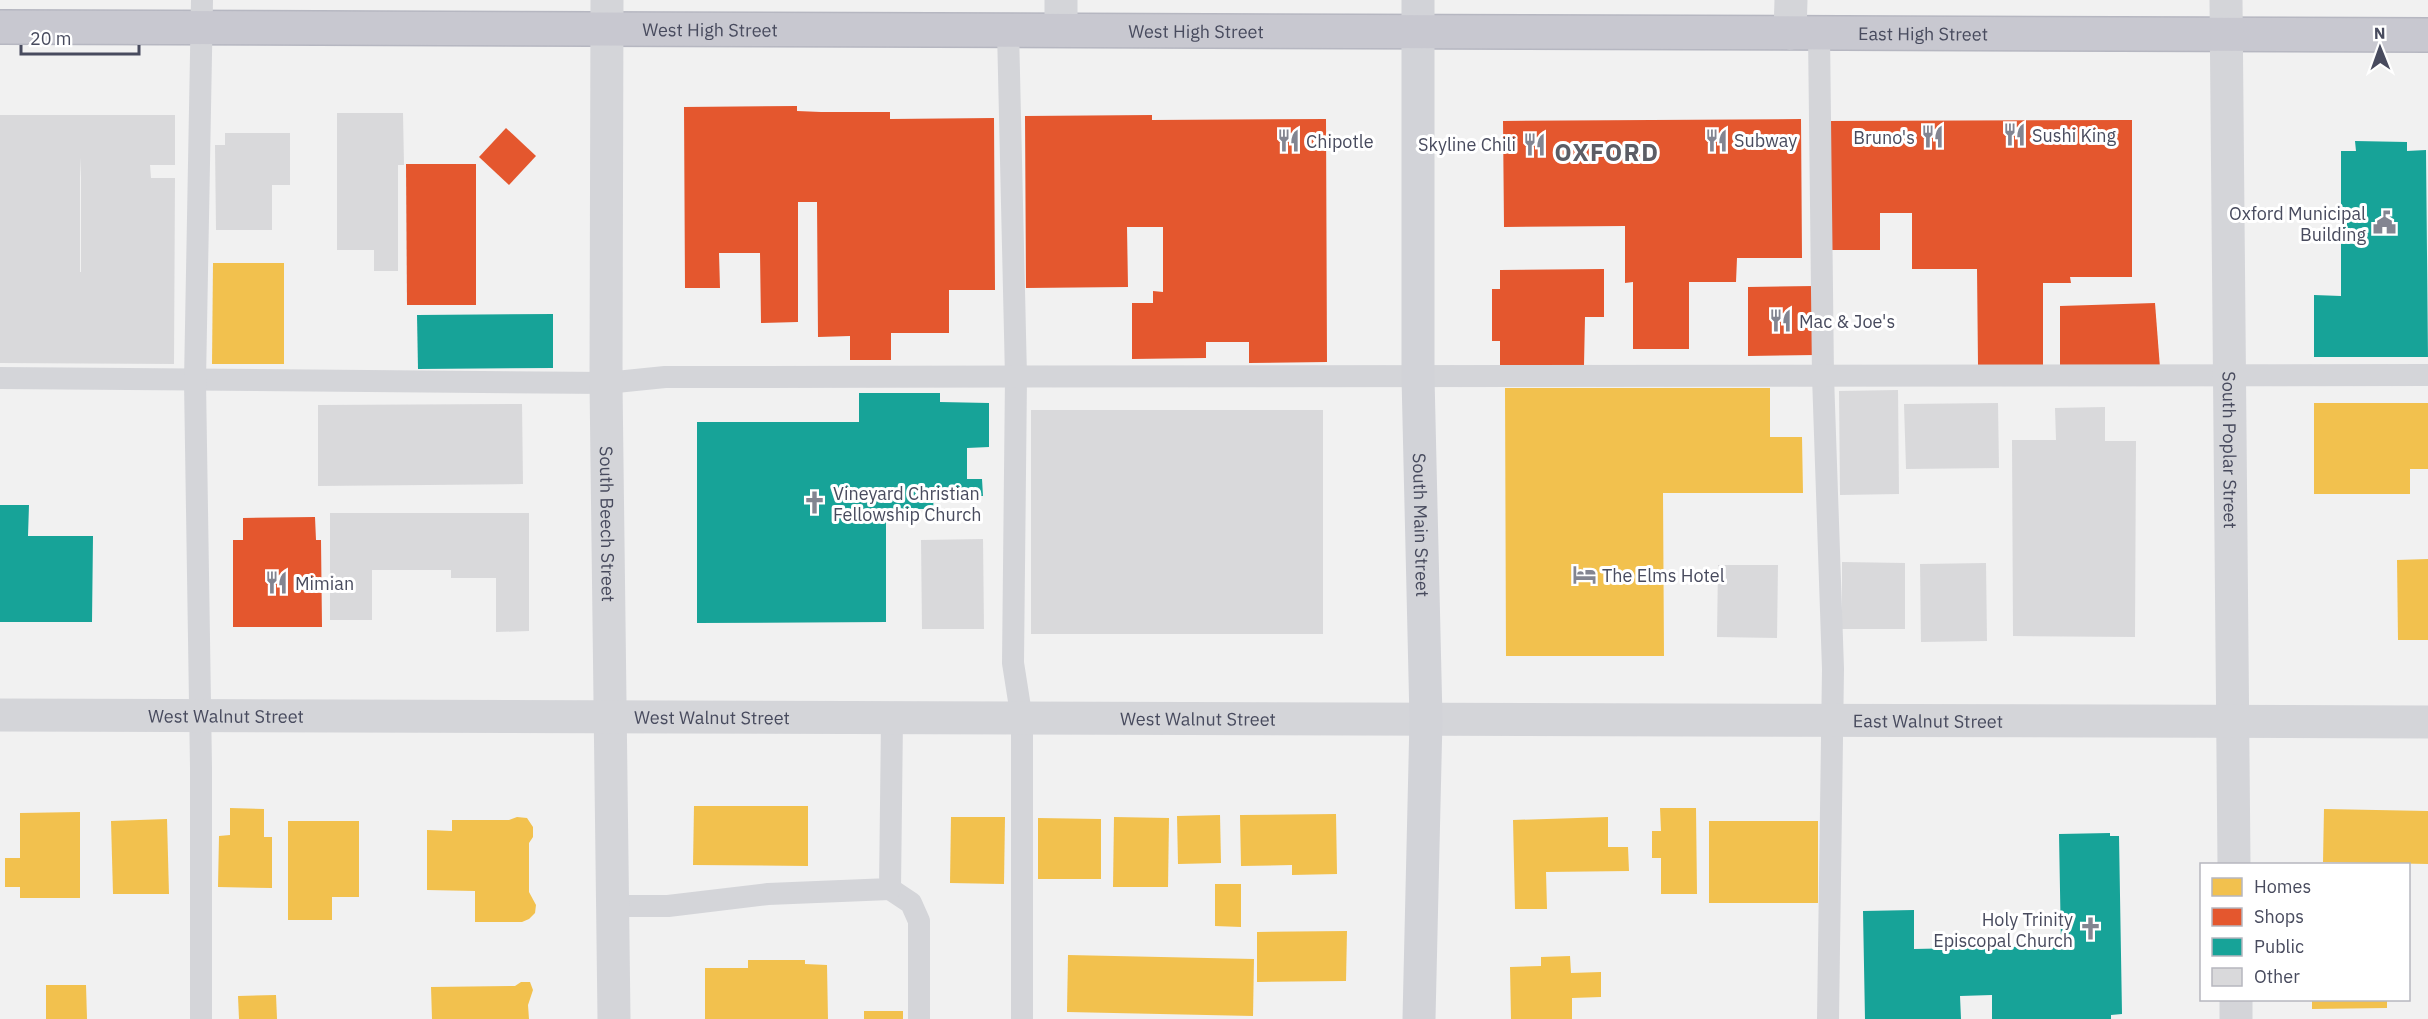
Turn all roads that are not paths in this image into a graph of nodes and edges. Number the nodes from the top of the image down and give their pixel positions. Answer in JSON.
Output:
{"nodes":[{"id":1,"x":1791,"y":0,"type":"edge"},
{"id":2,"x":2226,"y":0,"type":"edge"},
{"id":3,"x":202,"y":14,"type":"edge"},
{"id":4,"x":607,"y":14,"type":"edge"},
{"id":5,"x":1061,"y":15,"type":"edge"},
{"id":6,"x":1418,"y":16,"type":"edge"},
{"id":7,"x":0,"y":27,"type":"edge"},
{"id":8,"x":1008,"y":30,"type":"junction"},
{"id":9,"x":1805,"y":33,"type":"junction"},
{"id":10,"x":2226,"y":34,"type":"junction"},
{"id":11,"x":2428,"y":35,"type":"edge"},
{"id":12,"x":2229,"y":375,"type":"junction"},
{"id":13,"x":2428,"y":375,"type":"edge"},
{"id":14,"x":1016,"y":376,"type":"junction"},
{"id":15,"x":1822,"y":376,"type":"junction"},
{"id":16,"x":1418,"y":377,"type":"junction"},
{"id":17,"x":0,"y":378,"type":"edge"},
{"id":18,"x":195,"y":381,"type":"junction"},
{"id":19,"x":606,"y":383,"type":"junction"},
{"id":20,"x":0,"y":715,"type":"edge"},
{"id":21,"x":200,"y":717,"type":"junction"},
{"id":22,"x":612,"y":719,"type":"junction"},
{"id":23,"x":892,"y":719,"type":"junction"},
{"id":24,"x":1426,"y":719,"type":"junction"},
{"id":25,"x":1022,"y":720,"type":"junction"},
{"id":26,"x":1831,"y":720,"type":"junction"},
{"id":27,"x":2233,"y":721,"type":"junction"},
{"id":28,"x":2428,"y":722,"type":"edge"},
{"id":29,"x":2234,"y":863,"type":"edge"},
{"id":30,"x":890,"y":890,"type":"junction"},
{"id":31,"x":613,"y":906,"type":"junction"},
{"id":32,"x":2236,"y":1001,"type":"edge"},
{"id":33,"x":201,"y":1019,"type":"edge"},
{"id":34,"x":614,"y":1019,"type":"edge"},
{"id":35,"x":920,"y":1019,"type":"edge"},
{"id":36,"x":1022,"y":1019,"type":"edge"},
{"id":37,"x":1419,"y":1019,"type":"edge"},
{"id":38,"x":1828,"y":1019,"type":"edge"},
{"id":39,"x":2236,"y":1019,"type":"edge"}],
"edges":[{"from":1,"to":9,"type":"street"},
{"from":2,"to":10,"type":"street","name":"South Poplar Street"},
{"from":3,"to":4,"type":"highway","name":"West High Street"},
{"from":3,"to":7,"type":"highway","name":"West High Street"},
{"from":3,"to":18,"type":"lane"},
{"from":4,"to":8,"type":"highway","name":"West High Street"},
{"from":4,"to":19,"type":"street","name":"South Beech Street"},
{"from":5,"to":6,"type":"highway","name":"West High Street"},
{"from":5,"to":8,"type":"highway","name":"West High Street"},
{"from":6,"to":9,"type":"highway","name":"East High Street"},
{"from":6,"to":16,"type":"main road","name":"South Main Street"},
{"from":8,"to":14,"type":"lane"},
{"from":9,"to":10,"type":"highway","name":"East High Street"},
{"from":9,"to":15,"type":"lane"},
{"from":10,"to":11,"type":"highway","name":"East High Street"},
{"from":10,"to":12,"type":"street","name":"South Poplar Street"},
{"from":12,"to":13,"type":"lane"},
{"from":12,"to":15,"type":"lane"},
{"from":12,"to":27,"type":"street","name":"South Poplar Street"},
{"from":14,"to":16,"type":"lane"},
{"from":14,"to":19,"type":"lane"},
{"from":14,"to":25,"type":"lane"},
{"from":15,"to":16,"type":"lane"},
{"from":15,"to":26,"type":"lane"},
{"from":16,"to":24,"type":"main road","name":"South Main Street"},
{"from":17,"to":18,"type":"lane"},
{"from":18,"to":19,"type":"lane"},
{"from":18,"to":21,"type":"lane"},
{"from":19,"to":22,"type":"street","name":"South Beech Street"},
{"from":20,"to":21,"type":"street","name":"West Walnut Street"},
{"from":21,"to":22,"type":"street","name":"West Walnut Street"},
{"from":21,"to":33,"type":"lane"},
{"from":22,"to":23,"type":"street","name":"West Walnut Street"},
{"from":22,"to":31,"type":"street","name":"South Beech Street"},
{"from":23,"to":25,"type":"street","name":"West Walnut Street"},
{"from":23,"to":30,"type":"lane"},
{"from":24,"to":25,"type":"street","name":"West Walnut Street"},
{"from":24,"to":26,"type":"street","name":"East Walnut Street"},
{"from":24,"to":37,"type":"main road","name":"South Main Street"},
{"from":25,"to":36,"type":"lane"},
{"from":26,"to":27,"type":"street","name":"East Walnut Street"},
{"from":26,"to":38,"type":"lane"},
{"from":27,"to":28,"type":"street","name":"East Walnut Street"},
{"from":27,"to":29,"type":"street","name":"South Poplar Street"},
{"from":30,"to":31,"type":"lane"},
{"from":30,"to":35,"type":"lane"},
{"from":31,"to":34,"type":"street","name":"South Beech Street"},
{"from":32,"to":39,"type":"street"}]}
